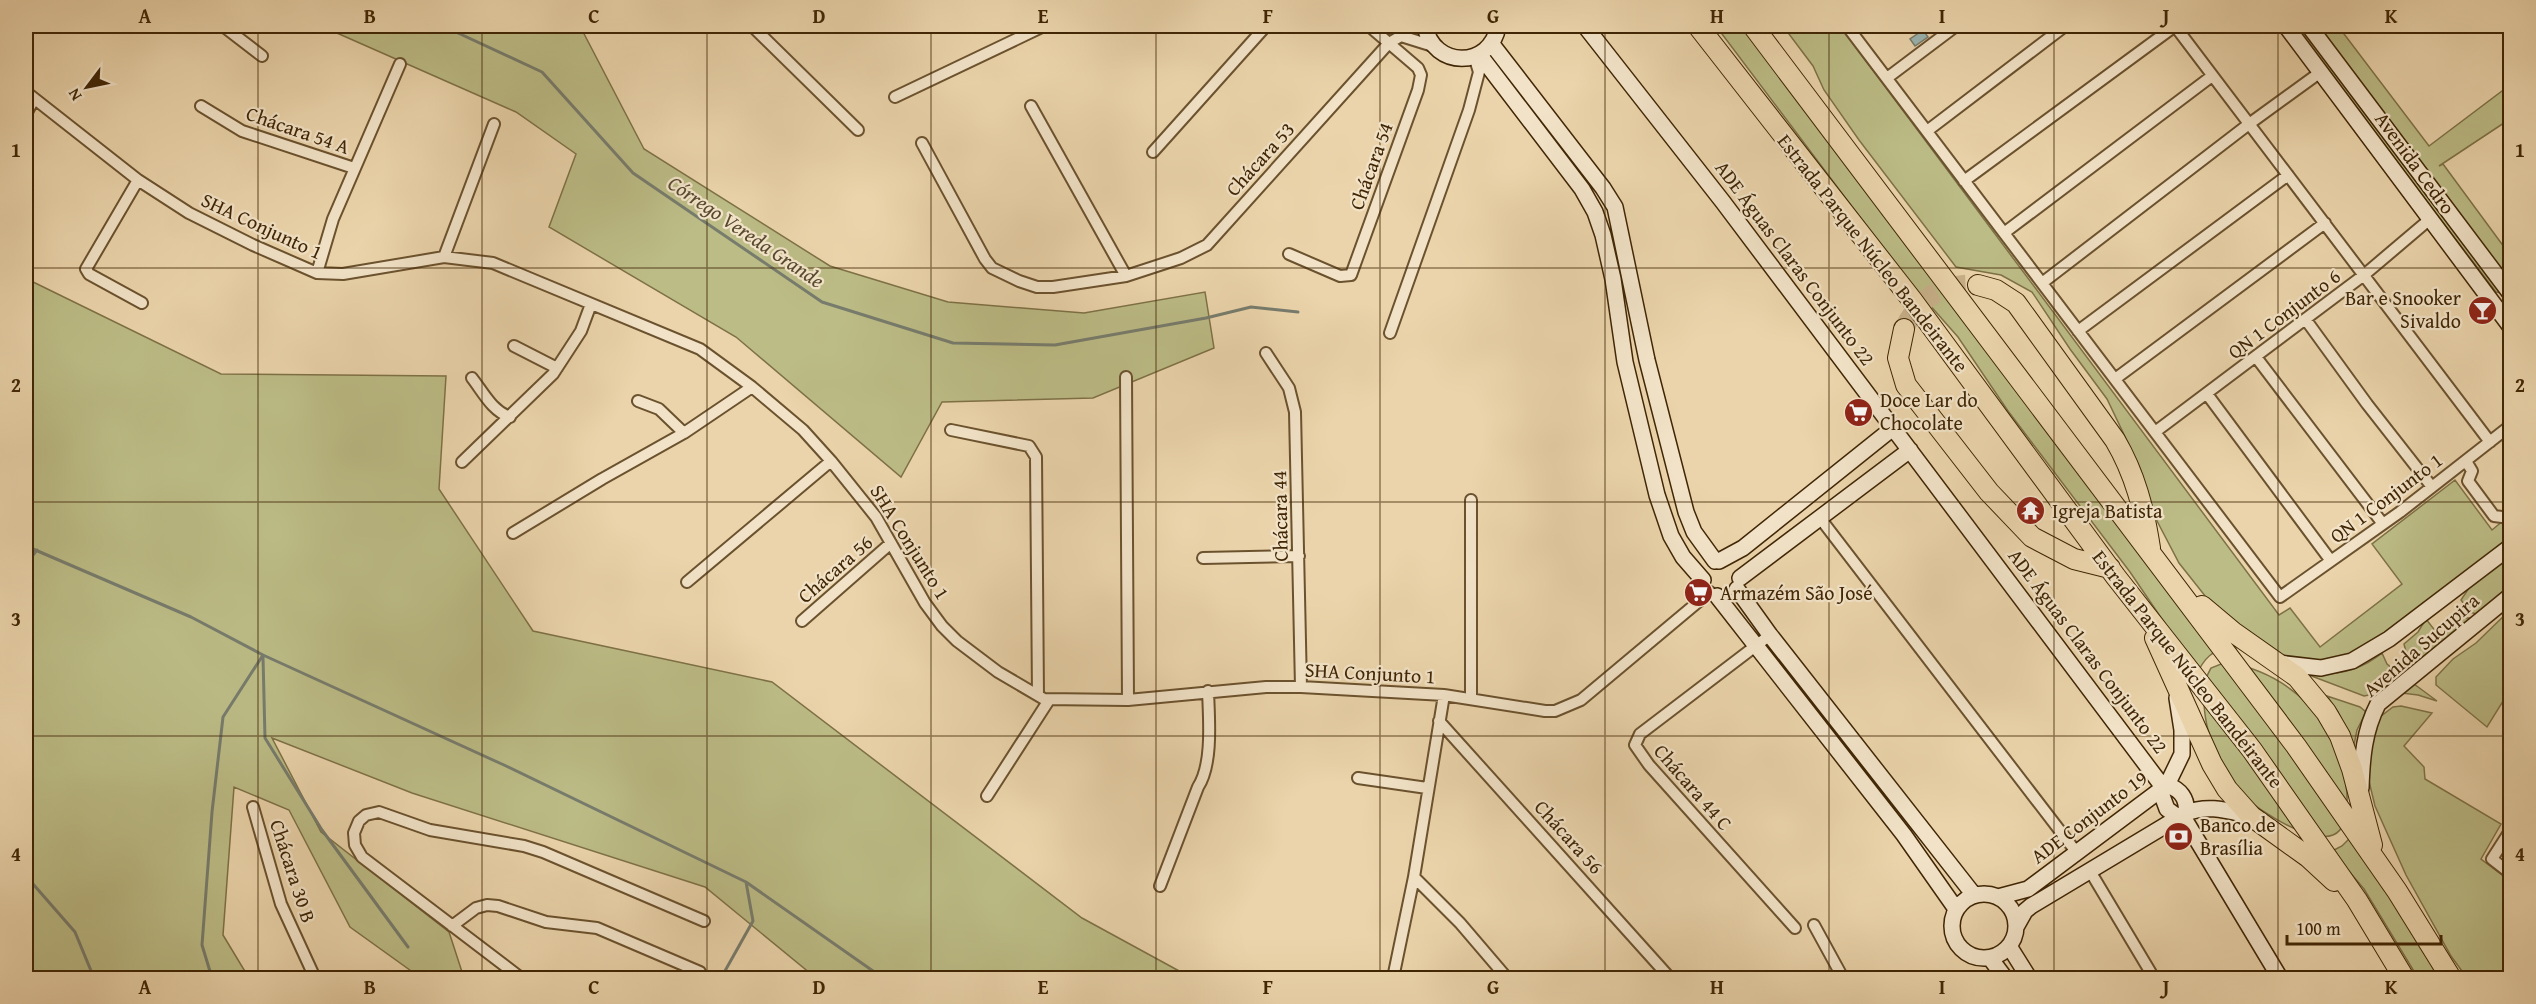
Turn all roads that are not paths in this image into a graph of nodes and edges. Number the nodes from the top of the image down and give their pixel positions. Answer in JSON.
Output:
{"nodes":[{"id":1,"x":223,"y":26,"type":"edge"},
{"id":2,"x":752,"y":26,"type":"edge"},
{"id":3,"x":1044,"y":26,"type":"edge"},
{"id":4,"x":1266,"y":26,"type":"edge"},
{"id":5,"x":1369,"y":26,"type":"edge"},
{"id":6,"x":1408,"y":26,"type":"edge"},
{"id":7,"x":1425,"y":26,"type":"edge"},
{"id":8,"x":1498,"y":26,"type":"edge"},
{"id":9,"x":1585,"y":26,"type":"edge"},
{"id":10,"x":1698,"y":26,"type":"edge"},
{"id":11,"x":1753,"y":26,"type":"edge"},
{"id":12,"x":1956,"y":26,"type":"edge"},
{"id":13,"x":2066,"y":26,"type":"edge"},
{"id":14,"x":2175,"y":26,"type":"edge"},
{"id":15,"x":2286,"y":26,"type":"edge"},
{"id":16,"x":2309,"y":26,"type":"edge"},
{"id":17,"x":1852,"y":27,"type":"edge"},
{"id":18,"x":1401,"y":36,"type":"junction"},
{"id":19,"x":1389,"y":43,"type":"junction"},
{"id":20,"x":1491,"y":43,"type":"junction"},
{"id":21,"x":1433,"y":45,"type":"junction"},
{"id":22,"x":1477,"y":55,"type":"junction"},
{"id":23,"x":262,"y":56,"type":"dead end"},
{"id":24,"x":400,"y":64,"type":"dead end"},
{"id":25,"x":2322,"y":72,"type":"junction"},
{"id":26,"x":2212,"y":76,"type":"junction"},
{"id":27,"x":1887,"y":78,"type":"junction"},
{"id":28,"x":30,"y":95,"type":"edge"},
{"id":29,"x":895,"y":97,"type":"dead end"},
{"id":30,"x":201,"y":106,"type":"dead end"},
{"id":31,"x":1031,"y":106,"type":"dead end"},
{"id":32,"x":26,"y":114,"type":"edge"},
{"id":33,"x":494,"y":124,"type":"dead end"},
{"id":34,"x":2249,"y":124,"type":"junction"},
{"id":35,"x":858,"y":130,"type":"dead end"},
{"id":36,"x":1927,"y":131,"type":"junction"},
{"id":37,"x":921,"y":143,"type":"dead end"},
{"id":38,"x":1153,"y":152,"type":"dead end"},
{"id":39,"x":354,"y":168,"type":"junction"},
{"id":40,"x":2288,"y":175,"type":"junction"},
{"id":41,"x":138,"y":180,"type":"junction"},
{"id":42,"x":1964,"y":181,"type":"junction"},
{"id":43,"x":1615,"y":207,"type":"junction"},
{"id":44,"x":1595,"y":212,"type":"junction"},
{"id":45,"x":2430,"y":219,"type":"junction"},
{"id":46,"x":2325,"y":223,"type":"junction"},
{"id":47,"x":2004,"y":233,"type":"junction"},
{"id":48,"x":1289,"y":254,"type":"dead end"},
{"id":49,"x":444,"y":257,"type":"junction"},
{"id":50,"x":317,"y":273,"type":"junction"},
{"id":51,"x":2364,"y":275,"type":"junction"},
{"id":52,"x":1126,"y":276,"type":"junction"},
{"id":53,"x":2042,"y":283,"type":"junction"},
{"id":54,"x":1978,"y":285,"type":"tunnel mouth"},
{"id":55,"x":2510,"y":292,"type":"edge"},
{"id":56,"x":2491,"y":301,"type":"junction"},
{"id":57,"x":141,"y":303,"type":"dead end"},
{"id":58,"x":591,"y":304,"type":"junction"},
{"id":59,"x":2508,"y":317,"type":"edge"},
{"id":60,"x":2306,"y":320,"type":"junction"},
{"id":61,"x":1904,"y":329,"type":"tunnel mouth"},
{"id":62,"x":2078,"y":331,"type":"junction"},
{"id":63,"x":1390,"y":333,"type":"dead end"},
{"id":64,"x":514,"y":346,"type":"dead end"},
{"id":65,"x":1266,"y":353,"type":"dead end"},
{"id":66,"x":2256,"y":357,"type":"junction"},
{"id":67,"x":557,"y":368,"type":"junction"},
{"id":68,"x":1126,"y":376,"type":"dead end"},
{"id":69,"x":472,"y":378,"type":"dead end"},
{"id":70,"x":2115,"y":379,"type":"junction"},
{"id":71,"x":752,"y":387,"type":"junction"},
{"id":72,"x":2206,"y":394,"type":"junction"},
{"id":73,"x":638,"y":401,"type":"dead end"},
{"id":74,"x":510,"y":417,"type":"junction"},
{"id":75,"x":2511,"y":426,"type":"edge"},
{"id":76,"x":1893,"y":428,"type":"junction"},
{"id":77,"x":951,"y":430,"type":"dead end"},
{"id":78,"x":2155,"y":432,"type":"junction"},
{"id":79,"x":684,"y":434,"type":"junction"},
{"id":80,"x":2490,"y":442,"type":"junction"},
{"id":81,"x":1868,"y":449,"type":"junction"},
{"id":82,"x":1910,"y":450,"type":"junction"},
{"id":83,"x":2466,"y":460,"type":"junction"},
{"id":84,"x":831,"y":461,"type":"junction"},
{"id":85,"x":462,"y":462,"type":"dead end"},
{"id":86,"x":1882,"y":470,"type":"junction"},
{"id":87,"x":2432,"y":487,"type":"junction"},
{"id":88,"x":1471,"y":500,"type":"dead end"},
{"id":89,"x":1820,"y":518,"type":"junction"},
{"id":90,"x":2511,"y":518,"type":"edge"},
{"id":91,"x":2384,"y":524,"type":"junction"},
{"id":92,"x":513,"y":533,"type":"dead end"},
{"id":93,"x":891,"y":543,"type":"junction"},
{"id":94,"x":2511,"y":547,"type":"edge"},
{"id":95,"x":1743,"y":548,"type":"junction"},
{"id":96,"x":2150,"y":550,"type":"junction"},
{"id":97,"x":1299,"y":555,"type":"junction"},
{"id":98,"x":1203,"y":558,"type":"dead end"},
{"id":99,"x":1717,"y":561,"type":"junction"},
{"id":100,"x":2331,"y":561,"type":"junction"},
{"id":101,"x":1754,"y":567,"type":"junction"},
{"id":102,"x":2110,"y":568,"type":"junction"},
{"id":103,"x":687,"y":582,"type":"dead end"},
{"id":104,"x":1738,"y":583,"type":"junction"},
{"id":105,"x":1710,"y":589,"type":"junction"},
{"id":106,"x":2180,"y":590,"type":"junction"},
{"id":107,"x":2511,"y":596,"type":"edge"},
{"id":108,"x":2147,"y":615,"type":"junction"},
{"id":109,"x":802,"y":621,"type":"dead end"},
{"id":110,"x":1770,"y":635,"type":"junction"},
{"id":111,"x":1755,"y":648,"type":"junction"},
{"id":112,"x":2278,"y":663,"type":"junction"},
{"id":113,"x":1799,"y":671,"type":"junction"},
{"id":114,"x":2174,"y":677,"type":"junction"},
{"id":115,"x":1784,"y":683,"type":"junction"},
{"id":116,"x":1301,"y":687,"type":"junction"},
{"id":117,"x":1208,"y":691,"type":"junction"},
{"id":118,"x":1038,"y":695,"type":"junction"},
{"id":119,"x":1444,"y":695,"type":"junction"},
{"id":120,"x":1471,"y":698,"type":"junction"},
{"id":121,"x":1049,"y":700,"type":"junction"},
{"id":122,"x":1128,"y":700,"type":"junction"},
{"id":123,"x":1439,"y":721,"type":"junction"},
{"id":124,"x":1358,"y":778,"type":"dead end"},
{"id":125,"x":1427,"y":788,"type":"junction"},
{"id":126,"x":2163,"y":788,"type":"junction"},
{"id":127,"x":987,"y":796,"type":"dead end"},
{"id":128,"x":2361,"y":803,"type":"junction"},
{"id":129,"x":253,"y":807,"type":"dead end"},
{"id":130,"x":2182,"y":815,"type":"junction"},
{"id":131,"x":2251,"y":816,"type":"junction"},
{"id":132,"x":1920,"y":824,"type":"junction"},
{"id":133,"x":2511,"y":831,"type":"edge"},
{"id":134,"x":1904,"y":835,"type":"junction"},
{"id":135,"x":2077,"y":853,"type":"junction"},
{"id":136,"x":2378,"y":863,"type":"junction"},
{"id":137,"x":2090,"y":871,"type":"junction"},
{"id":138,"x":2511,"y":873,"type":"edge"},
{"id":139,"x":1414,"y":877,"type":"junction"},
{"id":140,"x":1160,"y":886,"type":"dead end"},
{"id":141,"x":1974,"y":895,"type":"junction"},
{"id":142,"x":1998,"y":897,"type":"junction"},
{"id":143,"x":2357,"y":900,"type":"junction"},
{"id":144,"x":1956,"y":909,"type":"junction"},
{"id":145,"x":704,"y":921,"type":"dead end"},
{"id":146,"x":1814,"y":925,"type":"dead end"},
{"id":147,"x":452,"y":926,"type":"junction"},
{"id":148,"x":2016,"y":927,"type":"junction"},
{"id":149,"x":1795,"y":928,"type":"dead end"},
{"id":150,"x":2009,"y":946,"type":"junction"},
{"id":151,"x":1990,"y":958,"type":"junction"},
{"id":152,"x":700,"y":972,"type":"dead end"},
{"id":153,"x":315,"y":978,"type":"edge"},
{"id":154,"x":521,"y":978,"type":"edge"},
{"id":155,"x":1393,"y":978,"type":"edge"},
{"id":156,"x":1508,"y":978,"type":"edge"},
{"id":157,"x":1670,"y":978,"type":"edge"},
{"id":158,"x":1843,"y":978,"type":"edge"},
{"id":159,"x":2005,"y":978,"type":"edge"},
{"id":160,"x":2029,"y":978,"type":"edge"},
{"id":161,"x":2154,"y":978,"type":"edge"},
{"id":162,"x":2280,"y":978,"type":"edge"},
{"id":163,"x":2404,"y":978,"type":"edge"},
{"id":164,"x":2451,"y":978,"type":"edge"}],
"edges":[{"from":1,"to":23,"type":"street"},
{"from":2,"to":35,"type":"street"},
{"from":3,"to":29,"type":"street"},
{"from":4,"to":38,"type":"street"},
{"from":5,"to":19,"type":"street","name":"Chácara 54"},
{"from":6,"to":18,"type":"street","name":"Chácara 53"},
{"from":7,"to":21,"type":"street"},
{"from":8,"to":20,"type":"street"},
{"from":9,"to":76,"type":"street","name":"ADE Águas Claras Conjunto 22"},
{"from":10,"to":102,"type":"highway","name":"Estrada Parque Núcleo Bandeirante"},
{"from":11,"to":96,"type":"highway","name":"Estrada Parque Núcleo Bandeirante"},
{"from":12,"to":27,"type":"street"},
{"from":13,"to":36,"type":"street"},
{"from":14,"to":26,"type":"street"},
{"from":14,"to":42,"type":"street"},
{"from":15,"to":25,"type":"street","name":"Avenida Cedro"},
{"from":16,"to":55,"type":"street","name":"Avenida Cedro"},
{"from":17,"to":27,"type":"street"},
{"from":18,"to":19,"type":"street","name":"Chácara 53"},
{"from":18,"to":21,"type":"street"},
{"from":19,"to":48,"type":"street","name":"Chácara 54"},
{"from":19,"to":52,"type":"street","name":"Chácara 53"},
{"from":20,"to":22,"type":"street"},
{"from":20,"to":43,"type":"street"},
{"from":21,"to":22,"type":"street"},
{"from":22,"to":44,"type":"street"},
{"from":22,"to":63,"type":"street"},
{"from":24,"to":39,"type":"street","name":"Chácara 54 A"},
{"from":25,"to":34,"type":"street"},
{"from":25,"to":45,"type":"street","name":"Avenida Cedro"},
{"from":26,"to":34,"type":"street"},
{"from":26,"to":47,"type":"street"},
{"from":27,"to":36,"type":"street"},
{"from":28,"to":32,"type":"street"},
{"from":28,"to":41,"type":"street","name":"SHA Conjunto 1"},
{"from":30,"to":39,"type":"street","name":"Chácara 54 A"},
{"from":31,"to":52,"type":"street"},
{"from":33,"to":49,"type":"street"},
{"from":34,"to":40,"type":"street"},
{"from":34,"to":53,"type":"street"},
{"from":36,"to":42,"type":"street"},
{"from":37,"to":52,"type":"street","name":"Chácara 53"},
{"from":39,"to":50,"type":"street","name":"Chácara 54 A"},
{"from":40,"to":46,"type":"street"},
{"from":40,"to":62,"type":"street"},
{"from":41,"to":50,"type":"street","name":"SHA Conjunto 1"},
{"from":41,"to":57,"type":"street"},
{"from":42,"to":47,"type":"street"},
{"from":43,"to":44,"type":"street"},
{"from":43,"to":99,"type":"street"},
{"from":44,"to":105,"type":"street"},
{"from":45,"to":51,"type":"street","name":"QN 1 Conjunto 6"},
{"from":45,"to":56,"type":"street","name":"Avenida Cedro"},
{"from":46,"to":51,"type":"street"},
{"from":46,"to":70,"type":"street"},
{"from":47,"to":53,"type":"street"},
{"from":49,"to":50,"type":"street","name":"SHA Conjunto 1"},
{"from":49,"to":58,"type":"street","name":"SHA Conjunto 1"},
{"from":51,"to":60,"type":"street","name":"QN 1 Conjunto 6"},
{"from":51,"to":80,"type":"street"},
{"from":53,"to":62,"type":"street"},
{"from":54,"to":96,"type":"highway"},
{"from":55,"to":56,"type":"street"},
{"from":56,"to":59,"type":"street","name":"Avenida Cedro"},
{"from":58,"to":67,"type":"street"},
{"from":58,"to":71,"type":"street","name":"SHA Conjunto 1"},
{"from":60,"to":66,"type":"street","name":"QN 1 Conjunto 6"},
{"from":60,"to":87,"type":"street"},
{"from":61,"to":102,"type":"highway"},
{"from":62,"to":70,"type":"street"},
{"from":64,"to":67,"type":"street"},
{"from":65,"to":97,"type":"street","name":"Chácara 44"},
{"from":66,"to":72,"type":"street","name":"QN 1 Conjunto 6"},
{"from":66,"to":91,"type":"street"},
{"from":67,"to":74,"type":"street"},
{"from":68,"to":122,"type":"street"},
{"from":69,"to":74,"type":"street"},
{"from":70,"to":78,"type":"street"},
{"from":71,"to":79,"type":"street"},
{"from":71,"to":84,"type":"street","name":"SHA Conjunto 1"},
{"from":72,"to":78,"type":"street","name":"QN 1 Conjunto 6"},
{"from":72,"to":100,"type":"street"},
{"from":73,"to":79,"type":"street"},
{"from":74,"to":85,"type":"street"},
{"from":75,"to":80,"type":"street","name":"QN 1 Conjunto 1"},
{"from":76,"to":81,"type":"street"},
{"from":76,"to":82,"type":"street","name":"ADE Águas Claras Conjunto 22"},
{"from":77,"to":118,"type":"street"},
{"from":78,"to":100,"type":"street","name":"QN 1 Conjunto 1"},
{"from":79,"to":92,"type":"street"},
{"from":80,"to":83,"type":"street","name":"QN 1 Conjunto 1"},
{"from":81,"to":86,"type":"street"},
{"from":81,"to":95,"type":"street"},
{"from":82,"to":86,"type":"street"},
{"from":82,"to":126,"type":"street","name":"ADE Águas Claras Conjunto 22"},
{"from":83,"to":87,"type":"street","name":"QN 1 Conjunto 1"},
{"from":83,"to":90,"type":"street"},
{"from":84,"to":93,"type":"street","name":"SHA Conjunto 1"},
{"from":84,"to":103,"type":"street"},
{"from":86,"to":89,"type":"street"},
{"from":87,"to":91,"type":"street","name":"QN 1 Conjunto 1"},
{"from":88,"to":120,"type":"street"},
{"from":89,"to":101,"type":"street"},
{"from":89,"to":135,"type":"street"},
{"from":91,"to":100,"type":"street","name":"QN 1 Conjunto 1"},
{"from":93,"to":109,"type":"street","name":"Chácara 56"},
{"from":93,"to":118,"type":"street","name":"SHA Conjunto 1"},
{"from":94,"to":112,"type":"street","name":"Avenida Sucupira"},
{"from":95,"to":99,"type":"street"},
{"from":95,"to":101,"type":"street"},
{"from":96,"to":106,"type":"highway","name":"Estrada Parque Núcleo Bandeirante"},
{"from":97,"to":98,"type":"street"},
{"from":97,"to":116,"type":"street","name":"Chácara 44"},
{"from":99,"to":104,"type":"street"},
{"from":99,"to":105,"type":"street"},
{"from":101,"to":104,"type":"street"},
{"from":102,"to":108,"type":"highway","name":"Estrada Parque Núcleo Bandeirante"},
{"from":104,"to":105,"type":"street"},
{"from":104,"to":110,"type":"street"},
{"from":105,"to":111,"type":"street"},
{"from":105,"to":120,"type":"street","name":"SHA Conjunto 1"},
{"from":106,"to":112,"type":"highway"},
{"from":106,"to":136,"type":"highway","name":"Estrada Parque Núcleo Bandeirante"},
{"from":107,"to":128,"type":"street","name":"Avenida Sucupira"},
{"from":108,"to":114,"type":"highway"},
{"from":108,"to":143,"type":"highway","name":"Estrada Parque Núcleo Bandeirante"},
{"from":110,"to":111,"type":"street","name":"Chácara 44 C"},
{"from":110,"to":113,"type":"street"},
{"from":111,"to":115,"type":"street"},
{"from":111,"to":149,"type":"street","name":"Chácara 44 C"},
{"from":112,"to":128,"type":"highway"},
{"from":113,"to":115,"type":"street"},
{"from":113,"to":132,"type":"street"},
{"from":114,"to":126,"type":"street","name":"ADE Conjunto 19"},
{"from":114,"to":131,"type":"highway"},
{"from":115,"to":134,"type":"street"},
{"from":116,"to":117,"type":"street","name":"SHA Conjunto 1"},
{"from":116,"to":119,"type":"street","name":"SHA Conjunto 1"},
{"from":117,"to":122,"type":"street","name":"SHA Conjunto 1"},
{"from":117,"to":140,"type":"street"},
{"from":118,"to":121,"type":"street","name":"SHA Conjunto 1"},
{"from":119,"to":120,"type":"street","name":"SHA Conjunto 1"},
{"from":119,"to":123,"type":"street"},
{"from":121,"to":122,"type":"street","name":"SHA Conjunto 1"},
{"from":121,"to":127,"type":"street"},
{"from":123,"to":125,"type":"street"},
{"from":123,"to":157,"type":"street","name":"Chácara 56"},
{"from":124,"to":125,"type":"street"},
{"from":125,"to":139,"type":"street"},
{"from":126,"to":130,"type":"street","name":"ADE Águas Claras Conjunto 22"},
{"from":126,"to":135,"type":"street","name":"ADE Conjunto 19"},
{"from":128,"to":136,"type":"highway"},
{"from":129,"to":153,"type":"street","name":"Chácara 30 B"},
{"from":130,"to":131,"type":"street","name":"ADE Conjunto 19"},
{"from":130,"to":137,"type":"street","name":"ADE Conjunto 19"},
{"from":130,"to":162,"type":"street","name":"ADE Águas Claras Conjunto 22"},
{"from":131,"to":143,"type":"highway"},
{"from":132,"to":134,"type":"street"},
{"from":132,"to":141,"type":"street"},
{"from":133,"to":138,"type":"street"},
{"from":134,"to":144,"type":"street"},
{"from":135,"to":142,"type":"street","name":"ADE Conjunto 19"},
{"from":136,"to":164,"type":"highway","name":"Estrada Parque Núcleo Bandeirante"},
{"from":137,"to":148,"type":"street","name":"ADE Conjunto 19"},
{"from":137,"to":161,"type":"street"},
{"from":139,"to":155,"type":"street"},
{"from":139,"to":156,"type":"street"},
{"from":141,"to":142,"type":"street"},
{"from":141,"to":144,"type":"street"},
{"from":142,"to":148,"type":"street"},
{"from":143,"to":163,"type":"highway","name":"Estrada Parque Núcleo Bandeirante"},
{"from":144,"to":151,"type":"street"},
{"from":145,"to":147,"type":"street"},
{"from":146,"to":158,"type":"street"},
{"from":147,"to":152,"type":"street"},
{"from":147,"to":154,"type":"street"},
{"from":148,"to":150,"type":"street"},
{"from":150,"to":151,"type":"street"},
{"from":150,"to":160,"type":"street"},
{"from":151,"to":159,"type":"street"}]}
